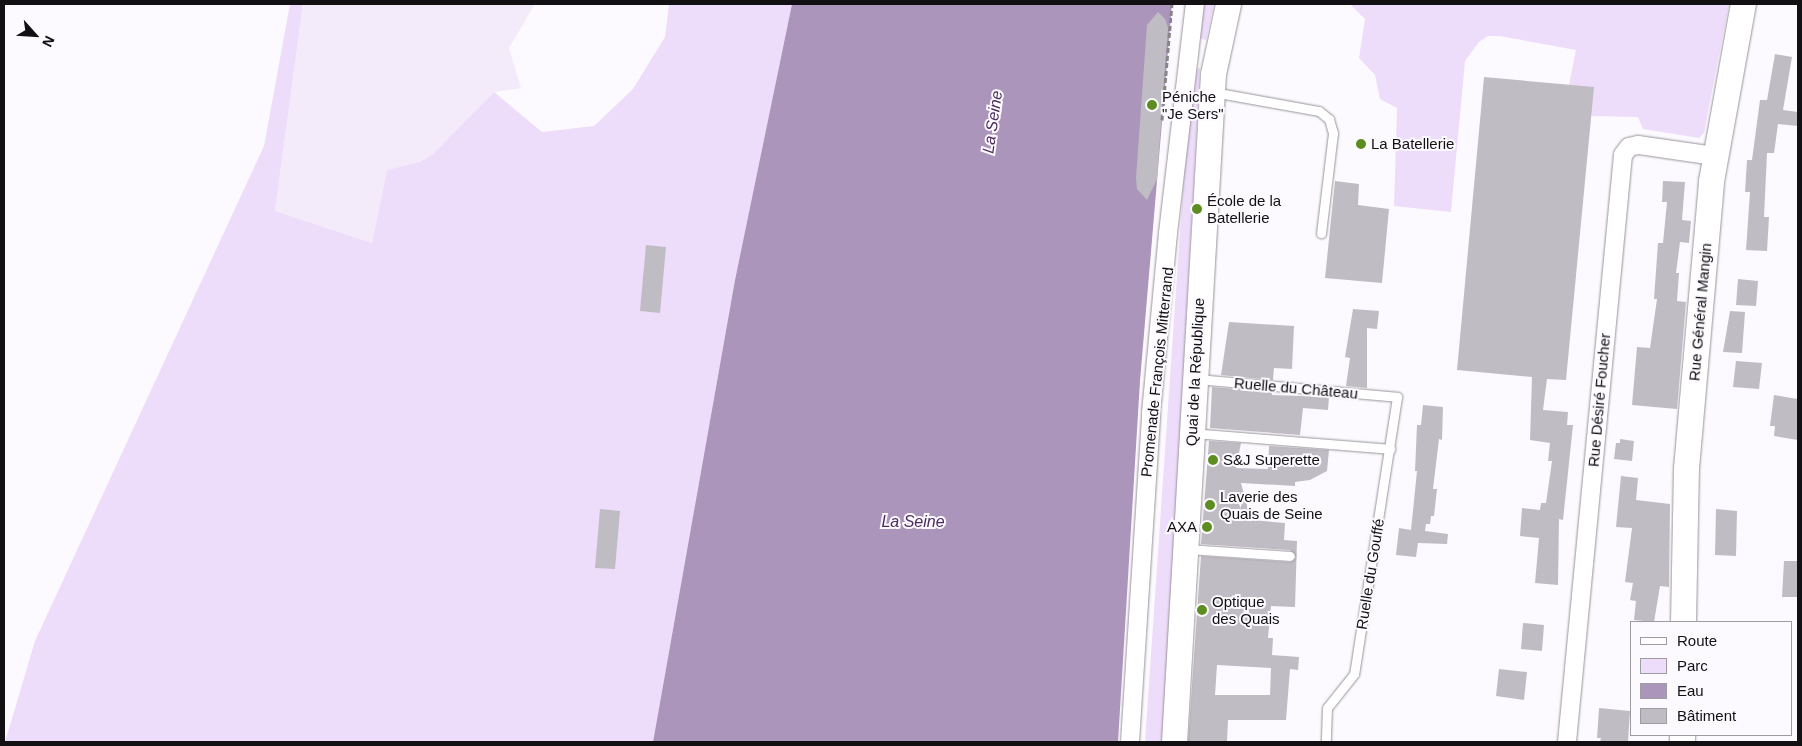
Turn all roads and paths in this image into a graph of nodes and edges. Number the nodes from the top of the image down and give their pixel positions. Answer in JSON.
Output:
{"nodes":[{"id":1,"x":1195,"y":4,"type":"edge"},
{"id":2,"x":1228,"y":4,"type":"edge"},
{"id":3,"x":1743,"y":4,"type":"edge"},
{"id":4,"x":1212,"y":92,"type":"junction"},
{"id":5,"x":1714,"y":156,"type":"junction"},
{"id":6,"x":1321,"y":233,"type":"dead end"},
{"id":7,"x":1195,"y":379,"type":"junction"},
{"id":8,"x":1397,"y":397,"type":"joint"},
{"id":9,"x":1192,"y":432,"type":"junction"},
{"id":10,"x":1390,"y":449,"type":"junction"},
{"id":11,"x":1185,"y":549,"type":"junction"},
{"id":12,"x":1290,"y":556,"type":"dead end"},
{"id":13,"x":1683,"y":621,"type":"edge"},
{"id":14,"x":1130,"y":742,"type":"edge"},
{"id":15,"x":1174,"y":742,"type":"edge"},
{"id":16,"x":1326,"y":742,"type":"edge"},
{"id":17,"x":1567,"y":742,"type":"edge"}],
"edges":[{"from":1,"to":14,"type":"street","name":"Promenade François Mitterrand"},
{"from":2,"to":4,"type":"main road","name":"Quai de la République"},
{"from":3,"to":5,"type":"main road","name":"Rue Général Mangin"},
{"from":4,"to":6,"type":"lane"},
{"from":4,"to":7,"type":"main road","name":"Quai de la République"},
{"from":5,"to":13,"type":"main road","name":"Rue Général Mangin"},
{"from":5,"to":17,"type":"street","name":"Rue Désiré Foucher"},
{"from":7,"to":8,"type":"lane","name":"Ruelle du Château"},
{"from":7,"to":9,"type":"main road","name":"Quai de la République"},
{"from":8,"to":10,"type":"lane","name":"Ruelle du Gouffé"},
{"from":9,"to":10,"type":"lane"},
{"from":9,"to":11,"type":"main road","name":"Quai de la République"},
{"from":10,"to":16,"type":"lane","name":"Ruelle du Gouffé"},
{"from":11,"to":12,"type":"lane"},
{"from":11,"to":15,"type":"main road","name":"Quai de la République"}]}
